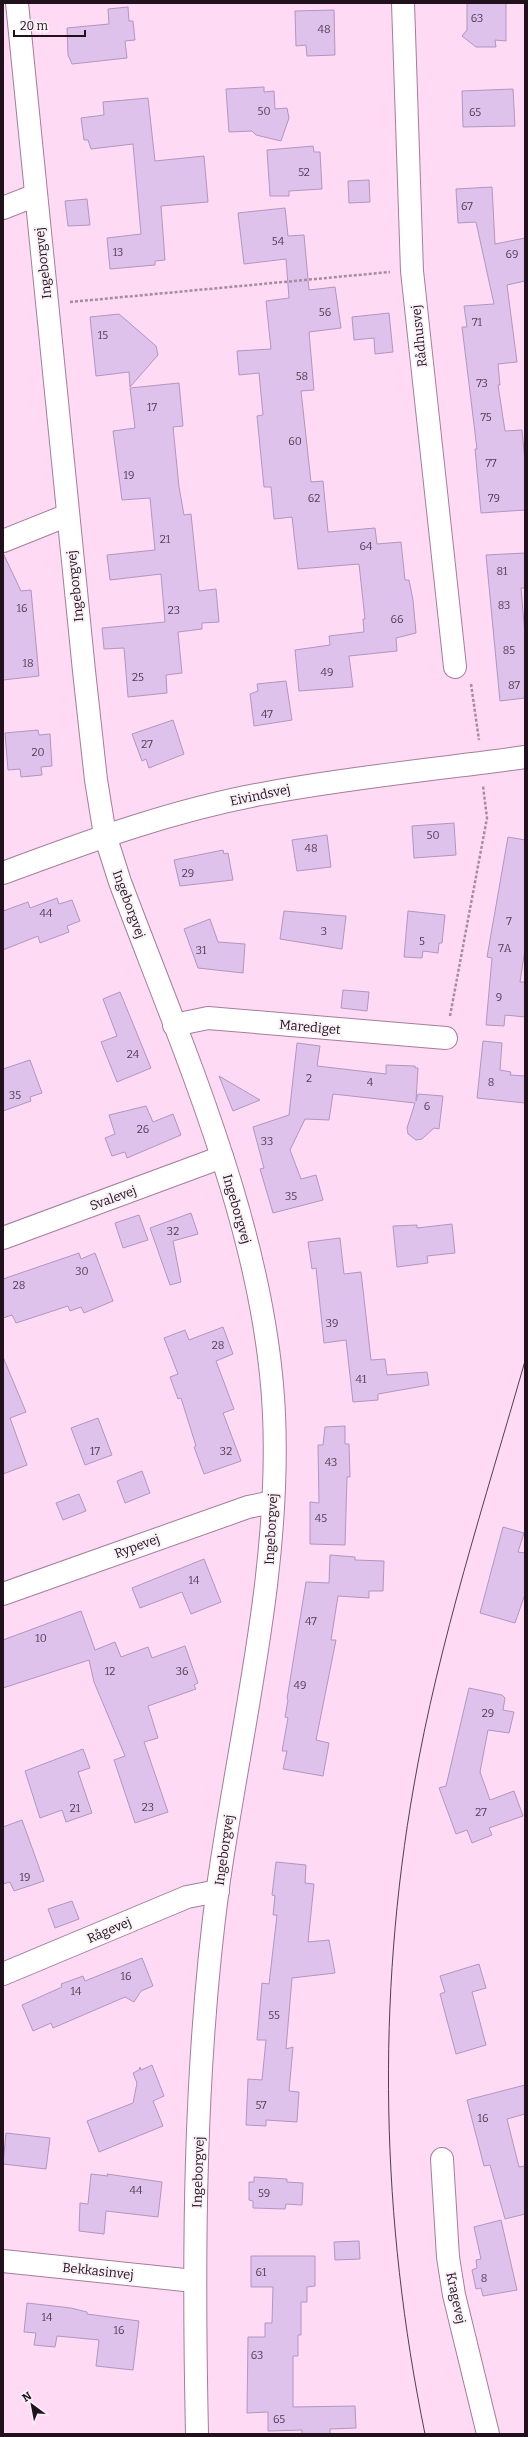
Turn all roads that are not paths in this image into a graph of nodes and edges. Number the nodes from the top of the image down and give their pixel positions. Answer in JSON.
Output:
{"nodes":[{"id":1,"x":17,"y":3,"type":"edge"},
{"id":2,"x":403,"y":3,"type":"edge"},
{"id":3,"x":36,"y":195,"type":"junction"},
{"id":4,"x":3,"y":208,"type":"edge"},
{"id":5,"x":68,"y":515,"type":"junction"},
{"id":6,"x":3,"y":541,"type":"edge"},
{"id":7,"x":455,"y":667,"type":"dead end"},
{"id":8,"x":525,"y":756,"type":"edge"},
{"id":9,"x":105,"y":835,"type":"junction"},
{"id":10,"x":3,"y":873,"type":"edge"},
{"id":11,"x":174,"y":1025,"type":"junction"},
{"id":12,"x":446,"y":1038,"type":"road end"},
{"id":13,"x":222,"y":1157,"type":"junction"},
{"id":14,"x":3,"y":1238,"type":"edge"},
{"id":15,"x":273,"y":1502,"type":"junction"},
{"id":16,"x":3,"y":1594,"type":"edge"},
{"id":17,"x":218,"y":1891,"type":"junction"},
{"id":18,"x":3,"y":1974,"type":"edge"},
{"id":19,"x":442,"y":2159,"type":"dead end"},
{"id":20,"x":3,"y":2261,"type":"edge"},
{"id":21,"x":194,"y":2282,"type":"junction"},
{"id":22,"x":197,"y":2434,"type":"edge"},
{"id":23,"x":488,"y":2434,"type":"edge"}],
"edges":[{"from":1,"to":3,"type":"street","name":"Ingeborgvej"},
{"from":2,"to":7,"type":"street","name":"Rådhusvej"},
{"from":3,"to":4,"type":"street"},
{"from":3,"to":5,"type":"street","name":"Ingeborgvej"},
{"from":5,"to":6,"type":"street"},
{"from":5,"to":9,"type":"street","name":"Ingeborgvej"},
{"from":8,"to":9,"type":"street","name":"Eivindsvej"},
{"from":9,"to":10,"type":"street","name":"Eivindsvej"},
{"from":9,"to":11,"type":"street","name":"Ingeborgvej"},
{"from":11,"to":12,"type":"street","name":"Marediget"},
{"from":11,"to":13,"type":"street","name":"Ingeborgvej"},
{"from":13,"to":14,"type":"street","name":"Svalevej"},
{"from":13,"to":15,"type":"street","name":"Ingeborgvej"},
{"from":15,"to":16,"type":"street","name":"Rypevej"},
{"from":15,"to":17,"type":"street","name":"Ingeborgvej"},
{"from":17,"to":18,"type":"street","name":"Rågevej"},
{"from":17,"to":21,"type":"street","name":"Ingeborgvej"},
{"from":19,"to":23,"type":"street","name":"Kragevej"},
{"from":20,"to":21,"type":"street","name":"Bekkasinvej"},
{"from":21,"to":22,"type":"street","name":"Ingeborgvej"}]}
